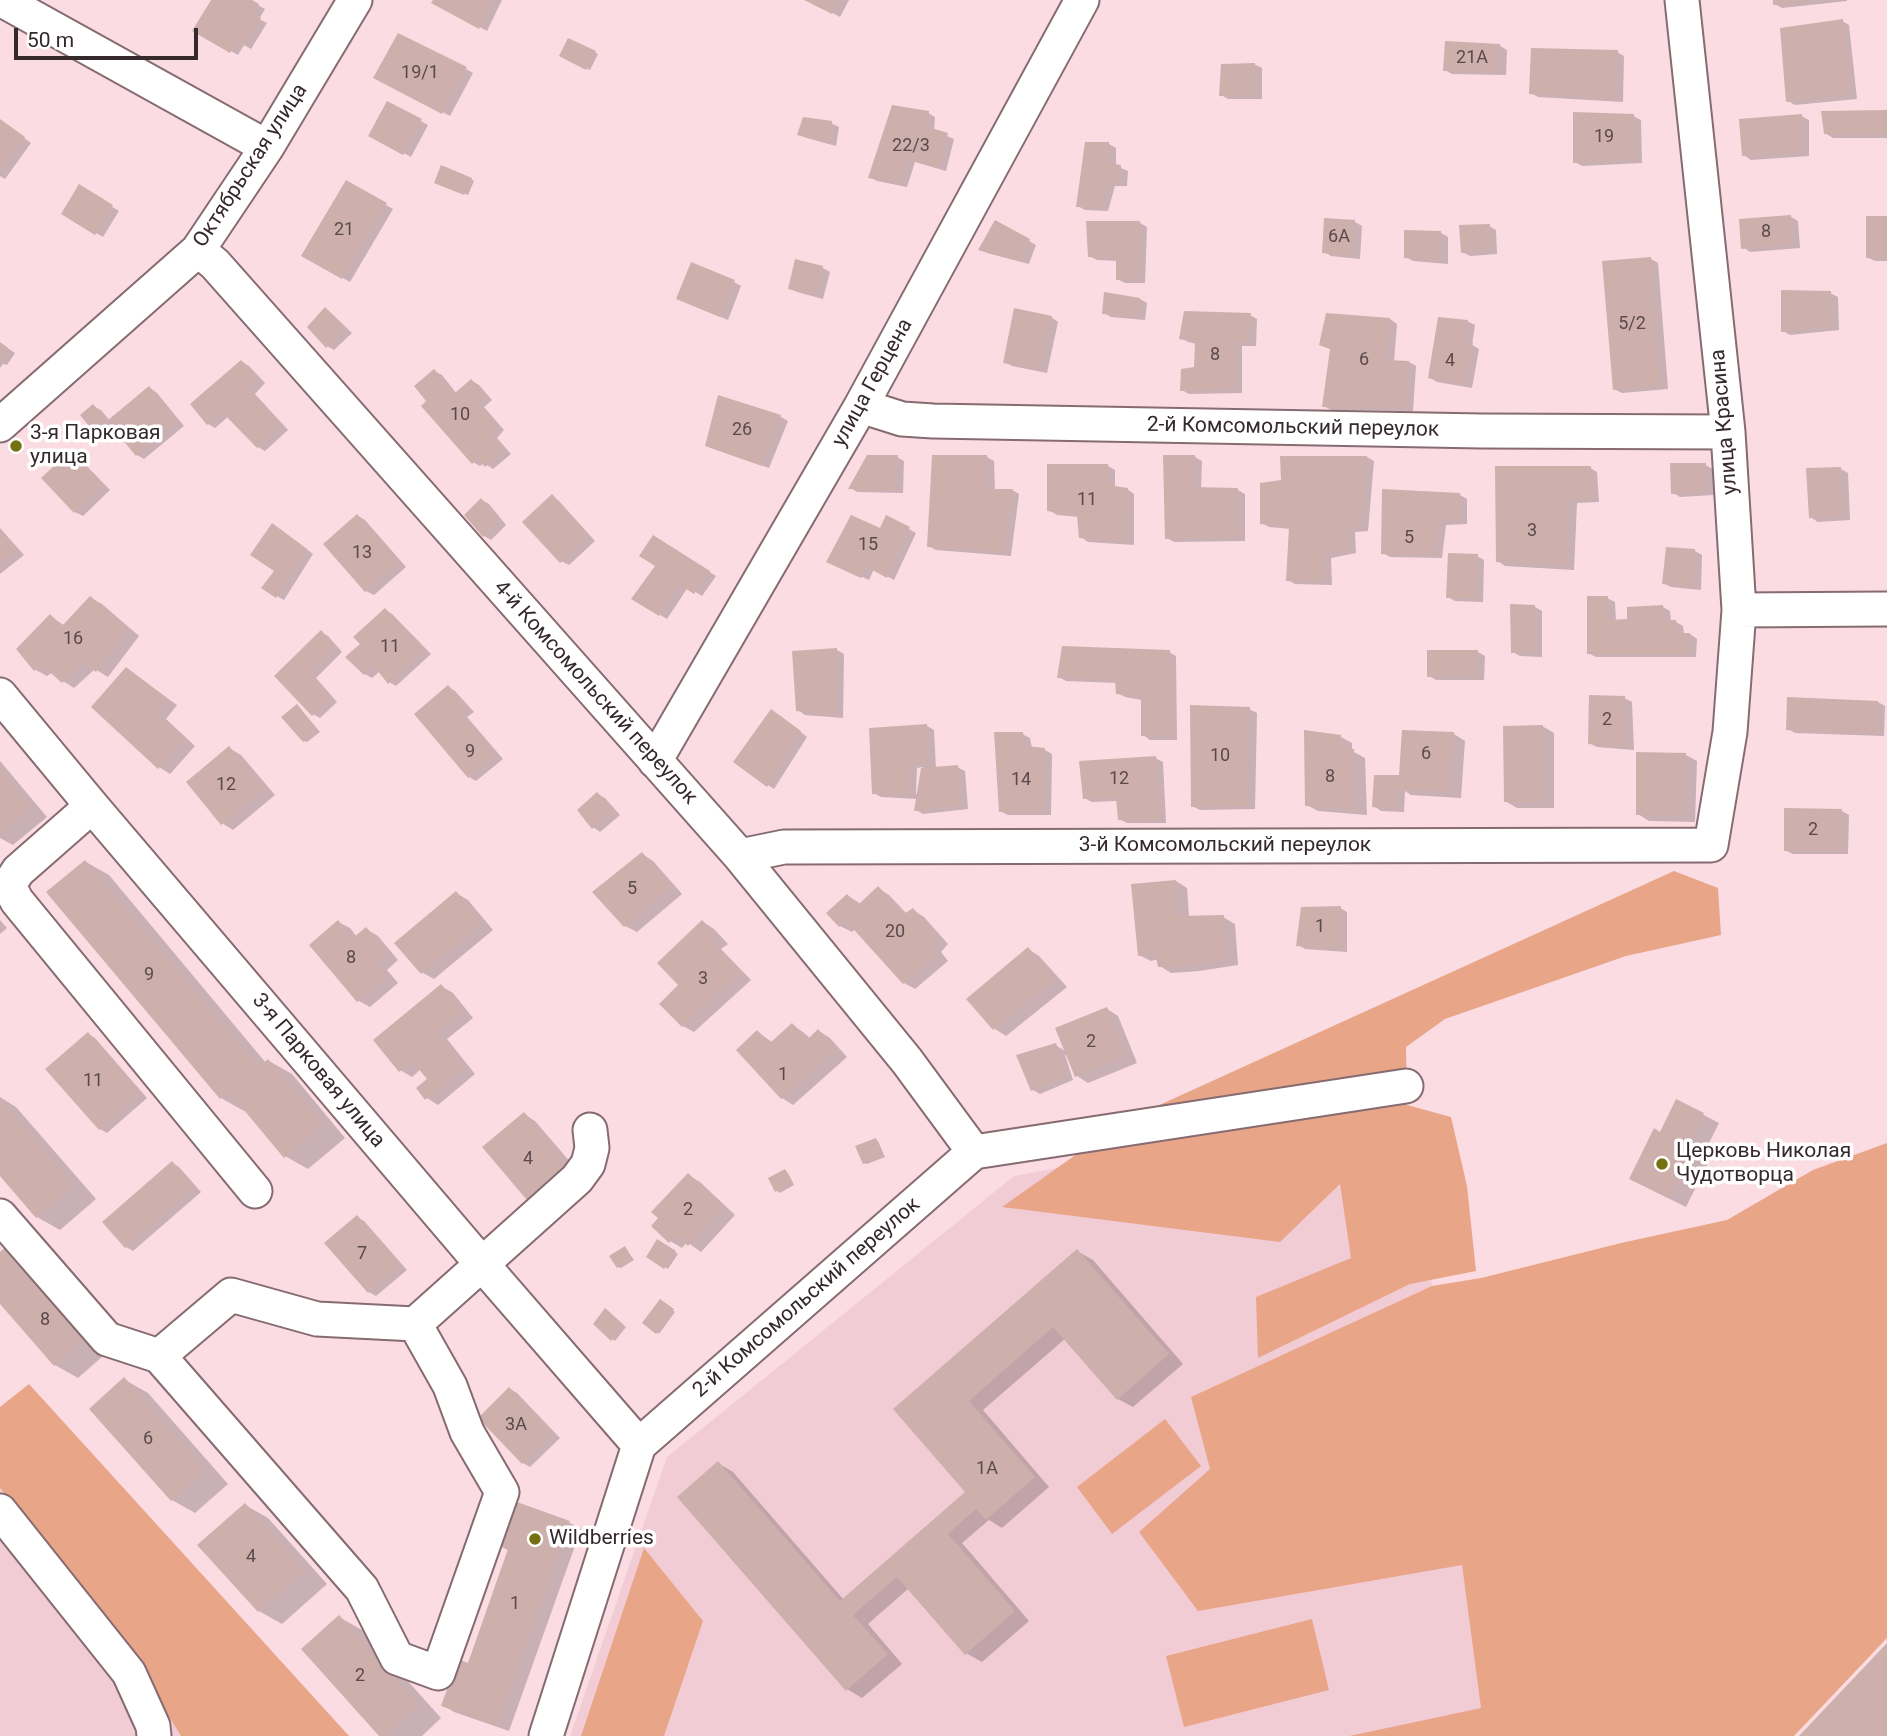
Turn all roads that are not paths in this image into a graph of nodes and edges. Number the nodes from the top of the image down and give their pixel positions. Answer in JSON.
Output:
{"nodes":[{"id":1,"x":2,"y":0,"type":"edge"},
{"id":2,"x":355,"y":0,"type":"edge"},
{"id":3,"x":1082,"y":0,"type":"edge"},
{"id":4,"x":1682,"y":0,"type":"edge"},
{"id":5,"x":267,"y":147,"type":"junction"},
{"id":6,"x":198,"y":250,"type":"junction"},
{"id":7,"x":861,"y":407,"type":"junction"},
{"id":8,"x":0,"y":425,"type":"edge"},
{"id":9,"x":1728,"y":432,"type":"junction"},
{"id":10,"x":1887,"y":609,"type":"edge"},
{"id":11,"x":1739,"y":610,"type":"junction"},
{"id":12,"x":0,"y":695,"type":"edge"},
{"id":13,"x":655,"y":761,"type":"junction"},
{"id":14,"x":92,"y":806,"type":"junction"},
{"id":15,"x":1711,"y":845,"type":"joint"},
{"id":16,"x":740,"y":856,"type":"junction"},
{"id":17,"x":1406,"y":1086,"type":"dead end"},
{"id":18,"x":590,"y":1130,"type":"dead end"},
{"id":19,"x":974,"y":1152,"type":"junction"},
{"id":20,"x":255,"y":1191,"type":"dead end"},
{"id":21,"x":0,"y":1216,"type":"edge"},
{"id":22,"x":481,"y":1263,"type":"junction"},
{"id":23,"x":415,"y":1324,"type":"junction"},
{"id":24,"x":159,"y":1356,"type":"junction"},
{"id":25,"x":639,"y":1445,"type":"junction"},
{"id":26,"x":0,"y":1511,"type":"edge"},
{"id":27,"x":154,"y":1736,"type":"edge"},
{"id":28,"x":546,"y":1736,"type":"edge"}],
"edges":[{"from":1,"to":5,"type":"street"},
{"from":2,"to":5,"type":"street","name":"Октябрьская улица"},
{"from":3,"to":7,"type":"street","name":"улица Герцена"},
{"from":4,"to":9,"type":"street","name":"улица Красина"},
{"from":5,"to":6,"type":"street","name":"Октябрьская улица"},
{"from":6,"to":8,"type":"street","name":"Октябрьская улица"},
{"from":6,"to":13,"type":"street","name":"4-й Комсомольский переулок"},
{"from":7,"to":9,"type":"street","name":"2-й Комсомольский переулок"},
{"from":7,"to":13,"type":"street","name":"улица Герцена"},
{"from":9,"to":11,"type":"street","name":"улица Красина"},
{"from":10,"to":11,"type":"street"},
{"from":11,"to":15,"type":"street","name":"улица Красина"},
{"from":12,"to":14,"type":"street","name":"3-я Парковая улица"},
{"from":13,"to":16,"type":"street","name":"4-й Комсомольский переулок"},
{"from":14,"to":20,"type":"street"},
{"from":14,"to":22,"type":"street","name":"3-я Парковая улица"},
{"from":15,"to":16,"type":"street","name":"3-й Комсомольский переулок"},
{"from":16,"to":19,"type":"street","name":"4-й Комсомольский переулок"},
{"from":17,"to":19,"type":"street"},
{"from":18,"to":22,"type":"street"},
{"from":19,"to":25,"type":"street","name":"2-й Комсомольский переулок"},
{"from":21,"to":24,"type":"street"},
{"from":22,"to":23,"type":"street"},
{"from":22,"to":25,"type":"street","name":"3-я Парковая улица"},
{"from":23,"to":24,"type":"street"},
{"from":23,"to":24,"type":"street"},
{"from":25,"to":28,"type":"street"},
{"from":26,"to":27,"type":"street"}]}
